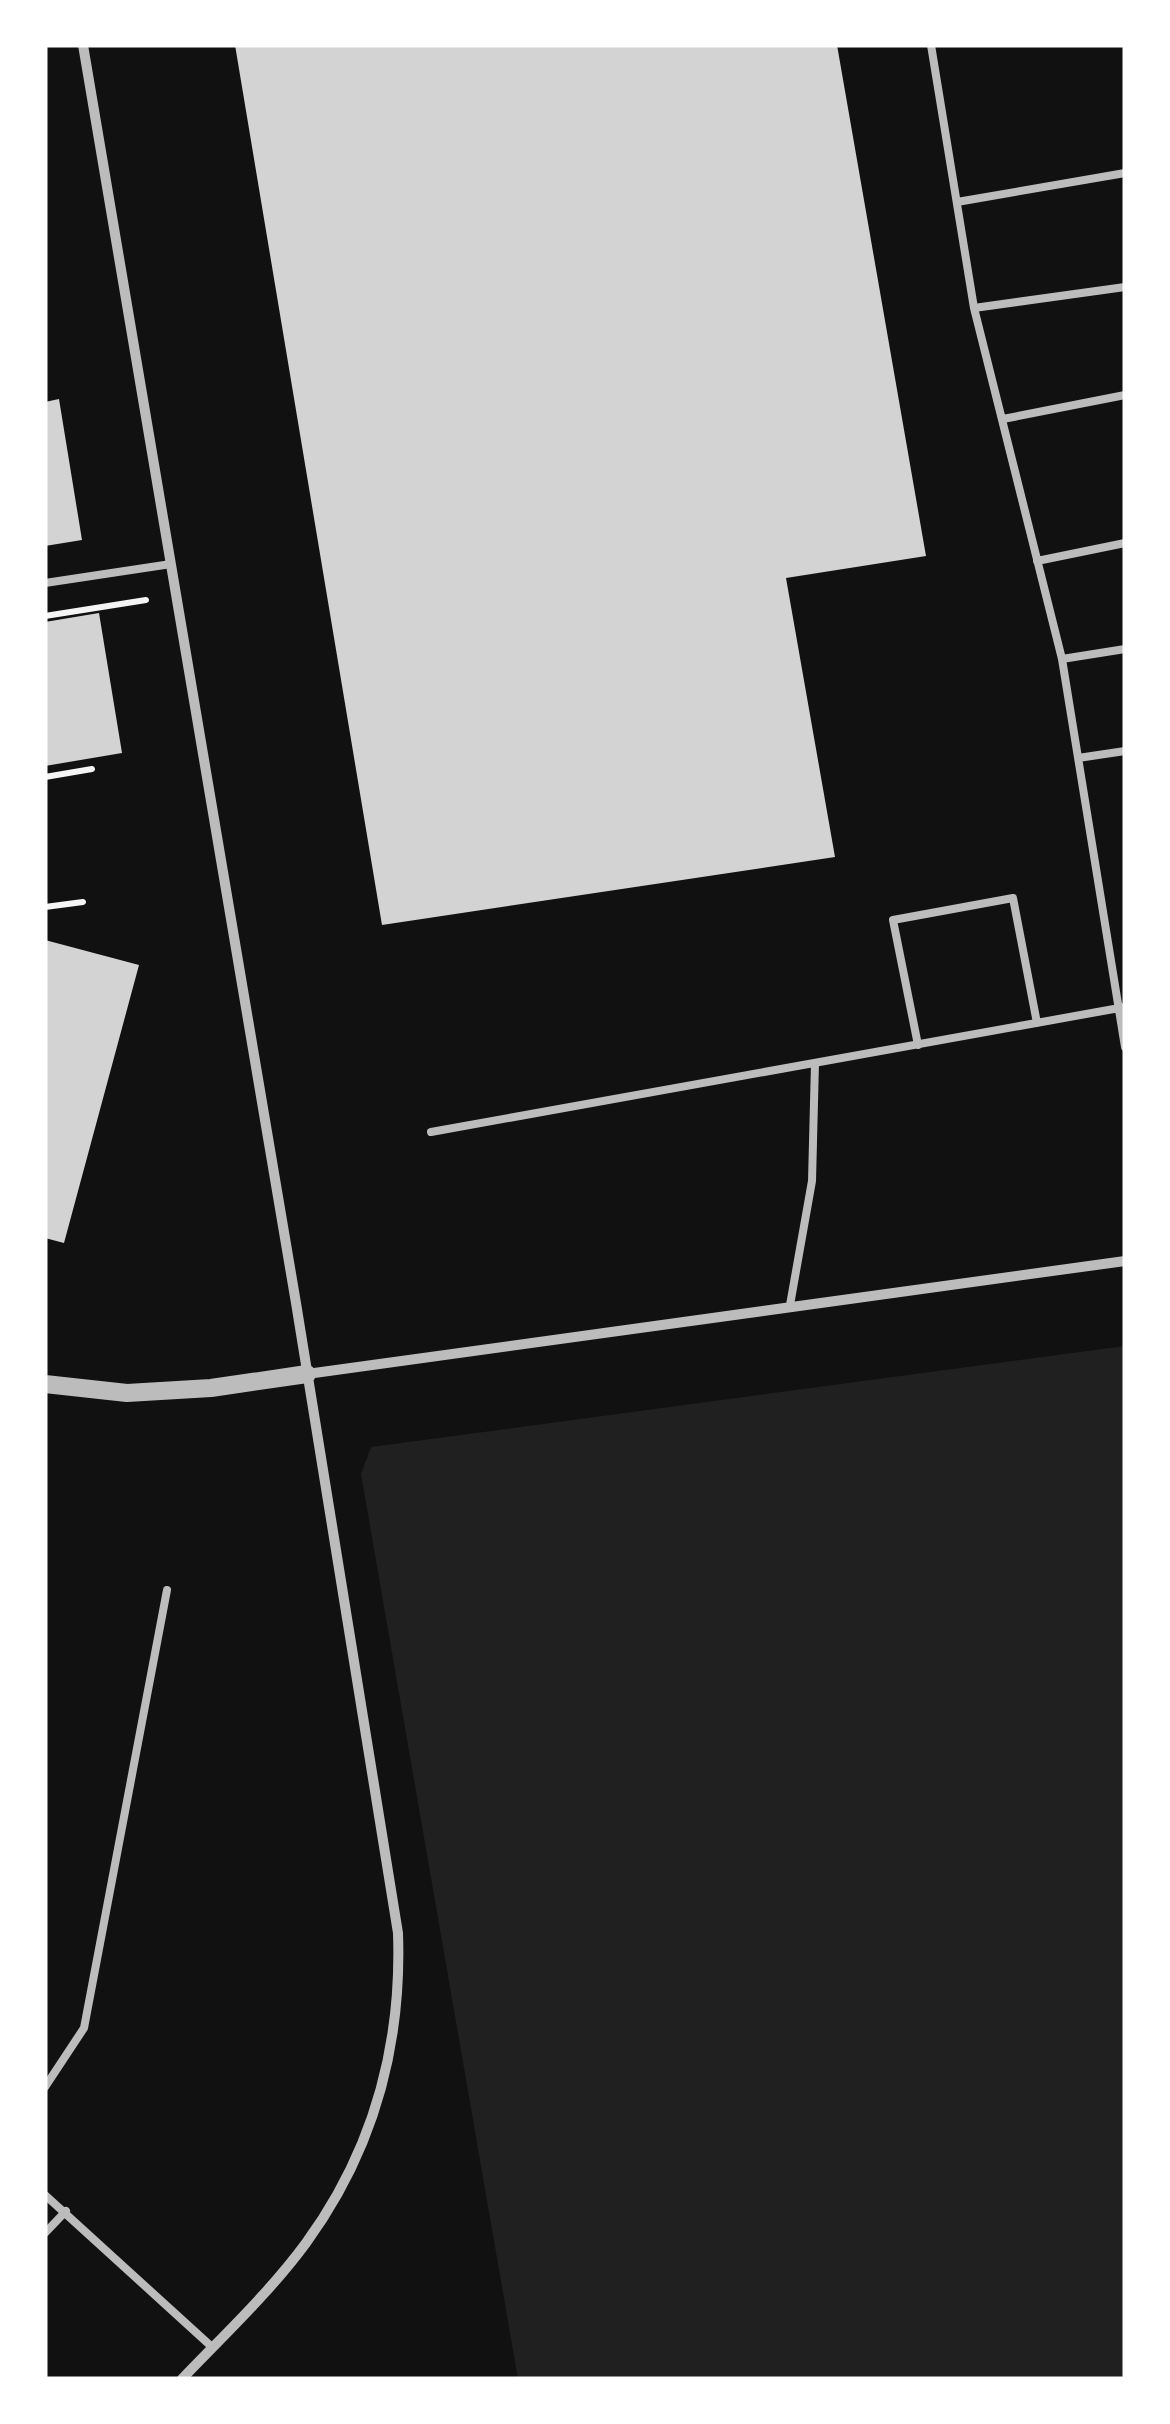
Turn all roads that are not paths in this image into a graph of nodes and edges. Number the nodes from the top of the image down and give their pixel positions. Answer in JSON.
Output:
{"nodes":[{"id":1,"x":83,"y":45,"type":"edge"},
{"id":2,"x":931,"y":45,"type":"edge"},
{"id":3,"x":1125,"y":173,"type":"edge"},
{"id":4,"x":957,"y":202,"type":"junction"},
{"id":5,"x":1125,"y":287,"type":"edge"},
{"id":6,"x":974,"y":308,"type":"junction"},
{"id":7,"x":1125,"y":395,"type":"edge"},
{"id":8,"x":1003,"y":419,"type":"junction"},
{"id":9,"x":1125,"y":542,"type":"edge"},
{"id":10,"x":1037,"y":561,"type":"junction"},
{"id":11,"x":171,"y":564,"type":"junction"},
{"id":12,"x":45,"y":583,"type":"edge"},
{"id":13,"x":1125,"y":649,"type":"edge"},
{"id":14,"x":1062,"y":659,"type":"junction"},
{"id":15,"x":1125,"y":751,"type":"edge"},
{"id":16,"x":1078,"y":758,"type":"junction"},
{"id":17,"x":1122,"y":1008,"type":"edge"},
{"id":18,"x":1037,"y":1023,"type":"junction"},
{"id":19,"x":918,"y":1044,"type":"junction"},
{"id":20,"x":1125,"y":1047,"type":"edge"},
{"id":21,"x":815,"y":1062,"type":"junction"},
{"id":22,"x":432,"y":1132,"type":"dead end"},
{"id":23,"x":1125,"y":1260,"type":"edge"},
{"id":24,"x":790,"y":1305,"type":"junction"},
{"id":25,"x":307,"y":1374,"type":"junction"},
{"id":26,"x":45,"y":1384,"type":"edge"},
{"id":27,"x":167,"y":1590,"type":"dead end"},
{"id":28,"x":45,"y":2087,"type":"edge"},
{"id":29,"x":45,"y":2195,"type":"edge"},
{"id":30,"x":66,"y":2211,"type":"junction"},
{"id":31,"x":45,"y":2233,"type":"edge"},
{"id":32,"x":212,"y":2347,"type":"junction"},
{"id":33,"x":182,"y":2379,"type":"edge"}],
"edges":[{"from":1,"to":11,"type":"street"},
{"from":2,"to":4,"type":"lane"},
{"from":3,"to":4,"type":"lane"},
{"from":4,"to":6,"type":"lane"},
{"from":5,"to":6,"type":"lane"},
{"from":6,"to":8,"type":"lane"},
{"from":7,"to":8,"type":"lane"},
{"from":8,"to":10,"type":"lane"},
{"from":9,"to":10,"type":"lane"},
{"from":10,"to":14,"type":"lane"},
{"from":11,"to":12,"type":"lane"},
{"from":11,"to":25,"type":"street"},
{"from":13,"to":14,"type":"lane"},
{"from":14,"to":16,"type":"lane"},
{"from":15,"to":16,"type":"lane"},
{"from":16,"to":17,"type":"lane"},
{"from":17,"to":18,"type":"lane"},
{"from":17,"to":20,"type":"lane"},
{"from":18,"to":19,"type":"lane"},
{"from":18,"to":19,"type":"lane"},
{"from":19,"to":21,"type":"lane"},
{"from":21,"to":22,"type":"lane"},
{"from":21,"to":24,"type":"lane"},
{"from":23,"to":24,"type":"street"},
{"from":24,"to":25,"type":"street"},
{"from":25,"to":26,"type":"street"},
{"from":25,"to":32,"type":"street"},
{"from":27,"to":28,"type":"lane"},
{"from":29,"to":30,"type":"lane"},
{"from":30,"to":31,"type":"lane"},
{"from":30,"to":32,"type":"lane"},
{"from":32,"to":33,"type":"street"}]}
